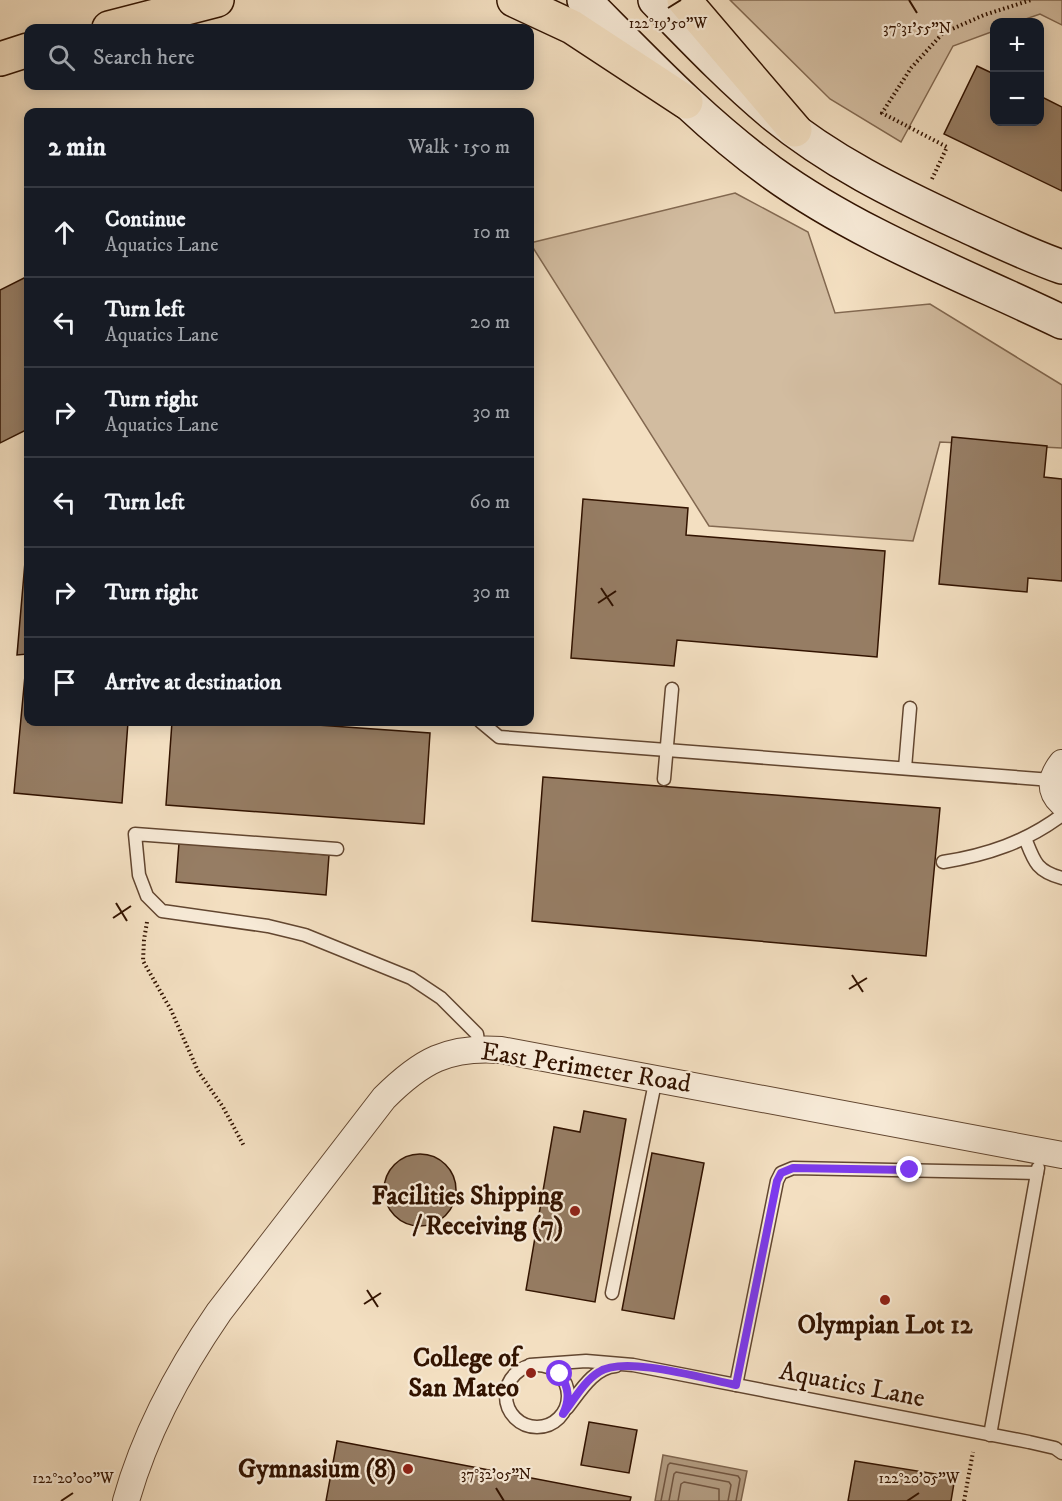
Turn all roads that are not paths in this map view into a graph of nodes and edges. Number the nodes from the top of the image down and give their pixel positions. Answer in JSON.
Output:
{"nodes":[{"id":1,"x":217,"y":0,"type":"edge"},
{"id":2,"x":514,"y":0,"type":"edge"},
{"id":3,"x":584,"y":0,"type":"edge"},
{"id":4,"x":655,"y":0,"type":"edge"},
{"id":5,"x":684,"y":0,"type":"edge"},
{"id":6,"x":124,"y":24,"type":"edge"},
{"id":7,"x":24,"y":52,"type":"edge"},
{"id":8,"x":0,"y":59,"type":"edge"},
{"id":9,"x":686,"y":102,"type":"junction"},
{"id":10,"x":795,"y":130,"type":"junction"},
{"id":11,"x":1062,"y":267,"type":"edge"},
{"id":12,"x":1062,"y":322,"type":"edge"},
{"id":13,"x":672,"y":689,"type":"dead end"},
{"id":14,"x":909,"y":708,"type":"dead end"},
{"id":15,"x":486,"y":726,"type":"edge"},
{"id":16,"x":667,"y":749,"type":"junction"},
{"id":17,"x":905,"y":768,"type":"junction"},
{"id":18,"x":664,"y":779,"type":"dead end"},
{"id":19,"x":1058,"y":782,"type":"edge"},
{"id":20,"x":1062,"y":815,"type":"edge"},
{"id":21,"x":1025,"y":838,"type":"junction"},
{"id":22,"x":337,"y":849,"type":"dead end"},
{"id":23,"x":943,"y":862,"type":"dead end"},
{"id":24,"x":1062,"y":878,"type":"edge"},
{"id":25,"x":479,"y":1048,"type":"junction"},
{"id":26,"x":656,"y":1078,"type":"junction"},
{"id":27,"x":1047,"y":1159,"type":"edge"},
{"id":28,"x":612,"y":1293,"type":"dead end"},
{"id":29,"x":530,"y":1365,"type":"junction"},
{"id":30,"x":633,"y":1365,"type":"junction"},
{"id":31,"x":736,"y":1385,"type":"junction"},
{"id":32,"x":563,"y":1414,"type":"junction"},
{"id":33,"x":990,"y":1435,"type":"junction"},
{"id":34,"x":1062,"y":1453,"type":"edge"},
{"id":35,"x":126,"y":1501,"type":"edge"}],
"edges":[{"from":1,"to":6,"type":"highway"},
{"from":2,"to":9,"type":"highway"},
{"from":3,"to":9,"type":"main road"},
{"from":4,"to":10,"type":"main road"},
{"from":5,"to":10,"type":"highway"},
{"from":7,"to":8,"type":"highway"},
{"from":9,"to":12,"type":"main road"},
{"from":10,"to":11,"type":"main road"},
{"from":13,"to":16,"type":"lane"},
{"from":14,"to":17,"type":"lane"},
{"from":15,"to":16,"type":"lane"},
{"from":16,"to":17,"type":"lane"},
{"from":16,"to":18,"type":"lane"},
{"from":17,"to":19,"type":"lane"},
{"from":20,"to":21,"type":"lane"},
{"from":21,"to":23,"type":"lane"},
{"from":21,"to":24,"type":"lane"},
{"from":22,"to":25,"type":"lane"},
{"from":25,"to":26,"type":"street","name":"East Perimeter Road"},
{"from":25,"to":35,"type":"street","name":"East Perimeter Road"},
{"from":26,"to":27,"type":"street","name":"East Perimeter Road"},
{"from":26,"to":28,"type":"lane"},
{"from":27,"to":31,"type":"lane"},
{"from":27,"to":33,"type":"lane"},
{"from":29,"to":30,"type":"lane","name":"Aquatics Lane"},
{"from":29,"to":32,"type":"lane"},
{"from":29,"to":32,"type":"lane","name":"Aquatics Lane"},
{"from":30,"to":31,"type":"lane","name":"Aquatics Lane"},
{"from":30,"to":32,"type":"lane","name":"Aquatics Lane"},
{"from":31,"to":33,"type":"lane","name":"Aquatics Lane"},
{"from":33,"to":34,"type":"lane","name":"Aquatics Lane"}]}
